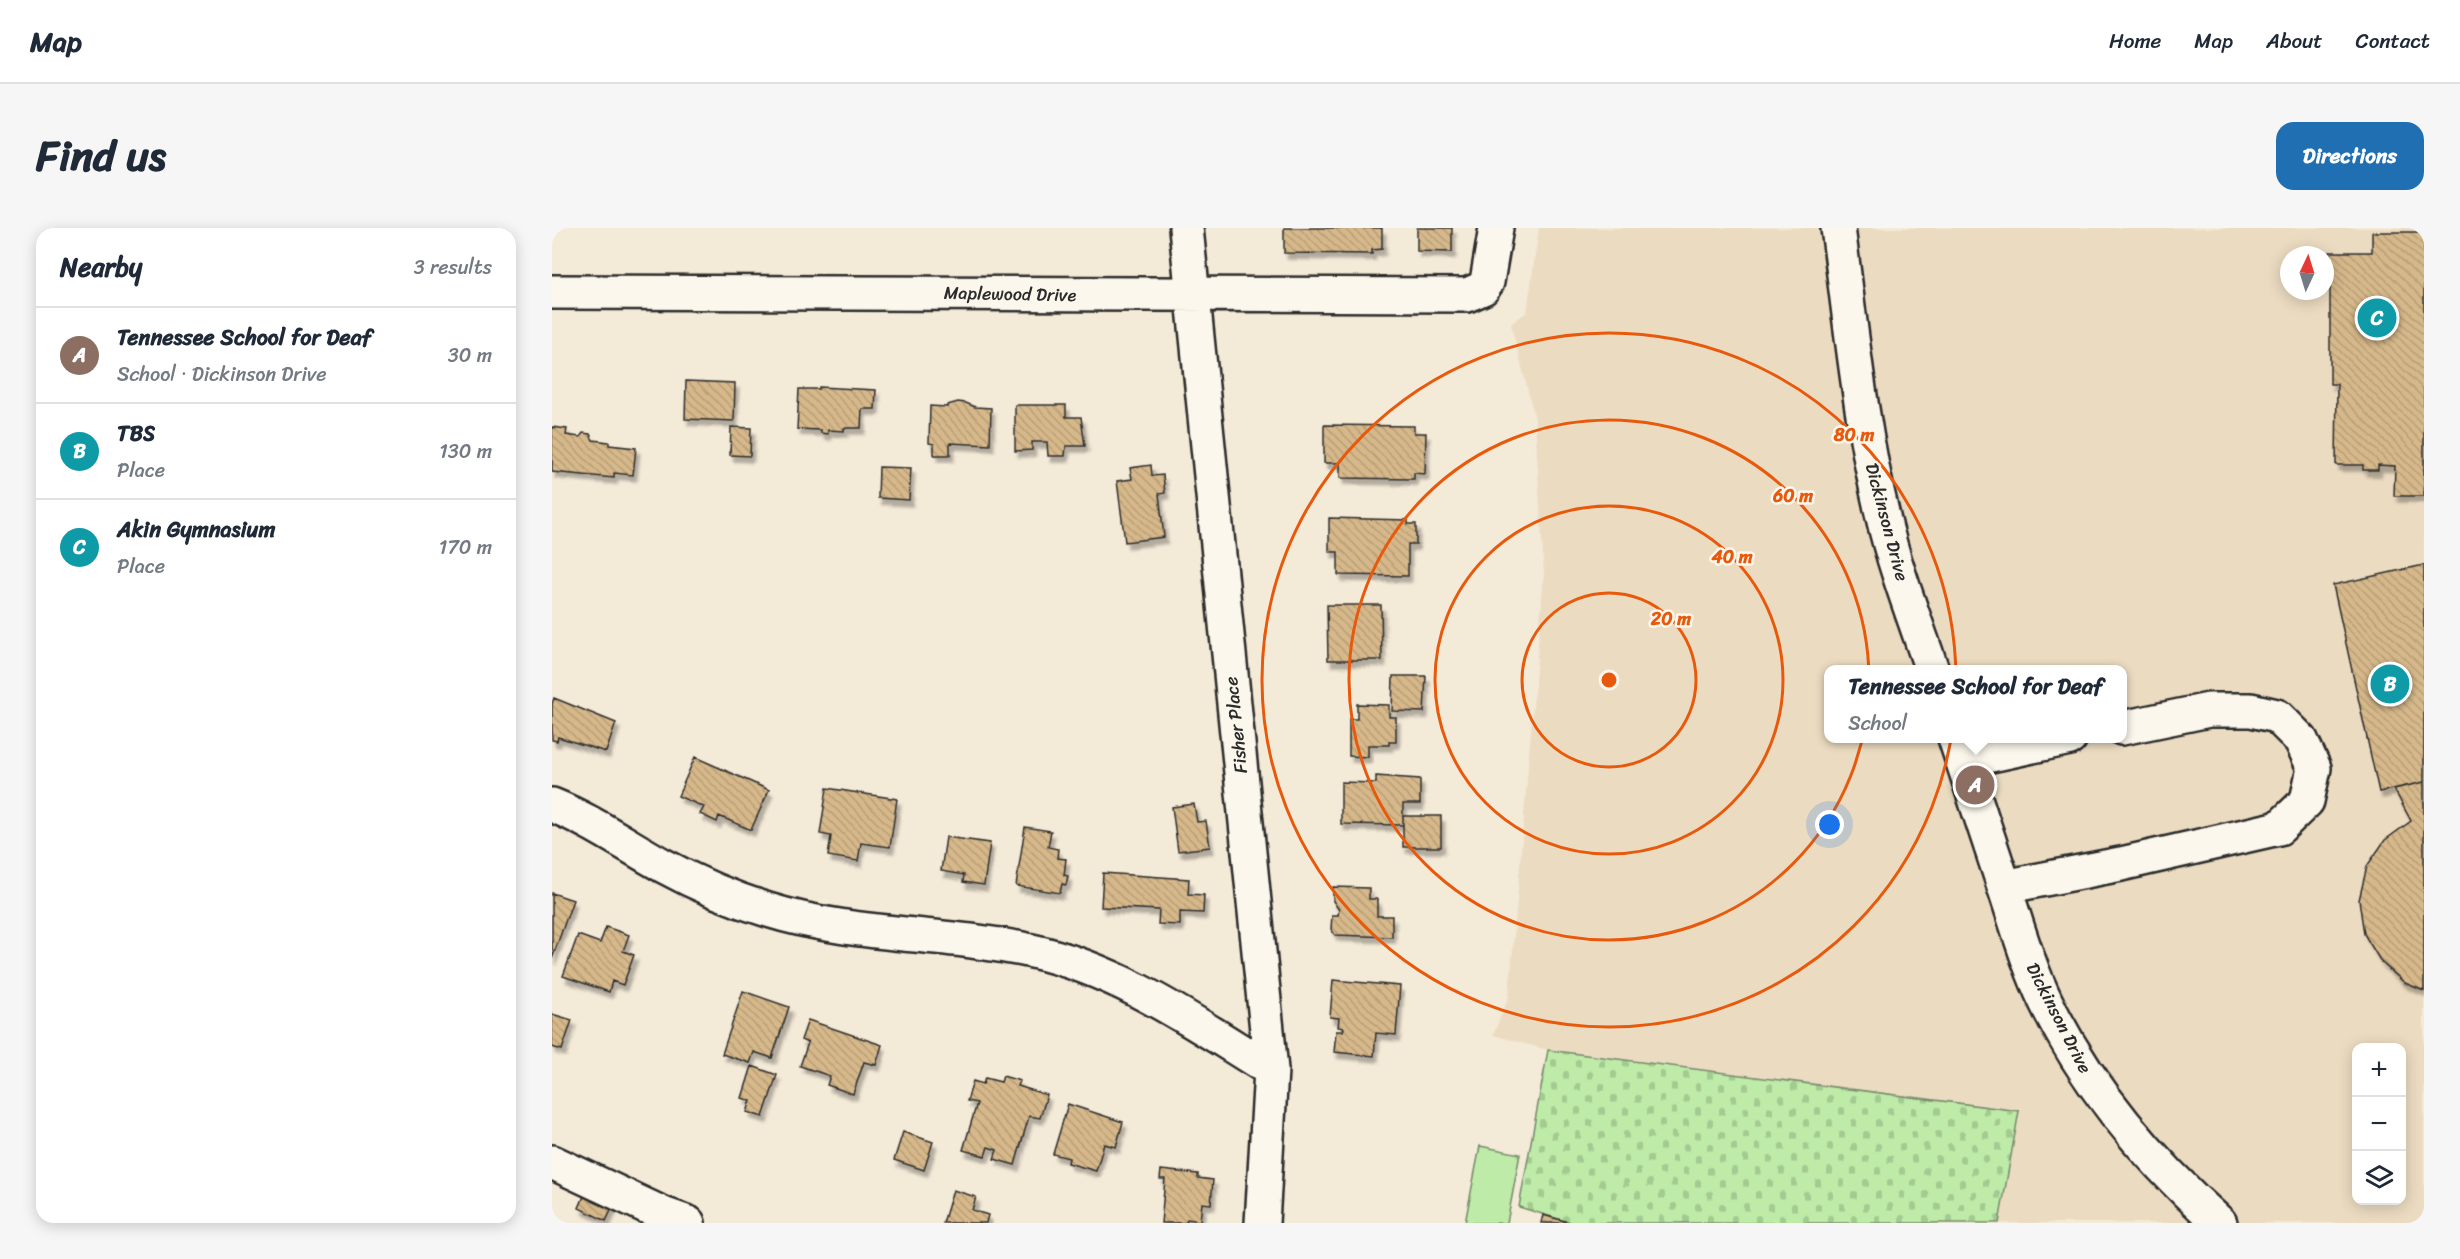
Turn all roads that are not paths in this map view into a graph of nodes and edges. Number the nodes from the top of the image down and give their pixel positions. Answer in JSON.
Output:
{"nodes":[{"id":1,"x":1186,"y":228,"type":"edge"},
{"id":2,"x":1496,"y":228,"type":"edge"},
{"id":3,"x":1838,"y":228,"type":"edge"},
{"id":4,"x":552,"y":292,"type":"edge"},
{"id":5,"x":1194,"y":296,"type":"junction"},
{"id":6,"x":1931,"y":665,"type":"edge"},
{"id":7,"x":2127,"y":727,"type":"edge"},
{"id":8,"x":2024,"y":743,"type":"edge"},
{"id":9,"x":1959,"y":750,"type":"edge"},
{"id":10,"x":552,"y":806,"type":"edge"},
{"id":11,"x":2004,"y":887,"type":"junction"},
{"id":12,"x":1271,"y":1070,"type":"junction"},
{"id":13,"x":552,"y":1162,"type":"edge"},
{"id":14,"x":688,"y":1223,"type":"edge"},
{"id":15,"x":1262,"y":1223,"type":"edge"},
{"id":16,"x":2220,"y":1223,"type":"edge"}],
"edges":[{"from":1,"to":5,"type":"street","name":"Fisher Place"},
{"from":2,"to":5,"type":"street","name":"Maplewood Drive"},
{"from":3,"to":6,"type":"street","name":"Dickinson Drive"},
{"from":4,"to":5,"type":"street","name":"Maplewood Drive"},
{"from":5,"to":12,"type":"street","name":"Fisher Place"},
{"from":7,"to":11,"type":"street"},
{"from":8,"to":9,"type":"street"},
{"from":9,"to":11,"type":"street","name":"Dickinson Drive"},
{"from":10,"to":12,"type":"street"},
{"from":11,"to":16,"type":"street","name":"Dickinson Drive"},
{"from":12,"to":15,"type":"street","name":"Fisher Place"},
{"from":13,"to":14,"type":"street"}]}
